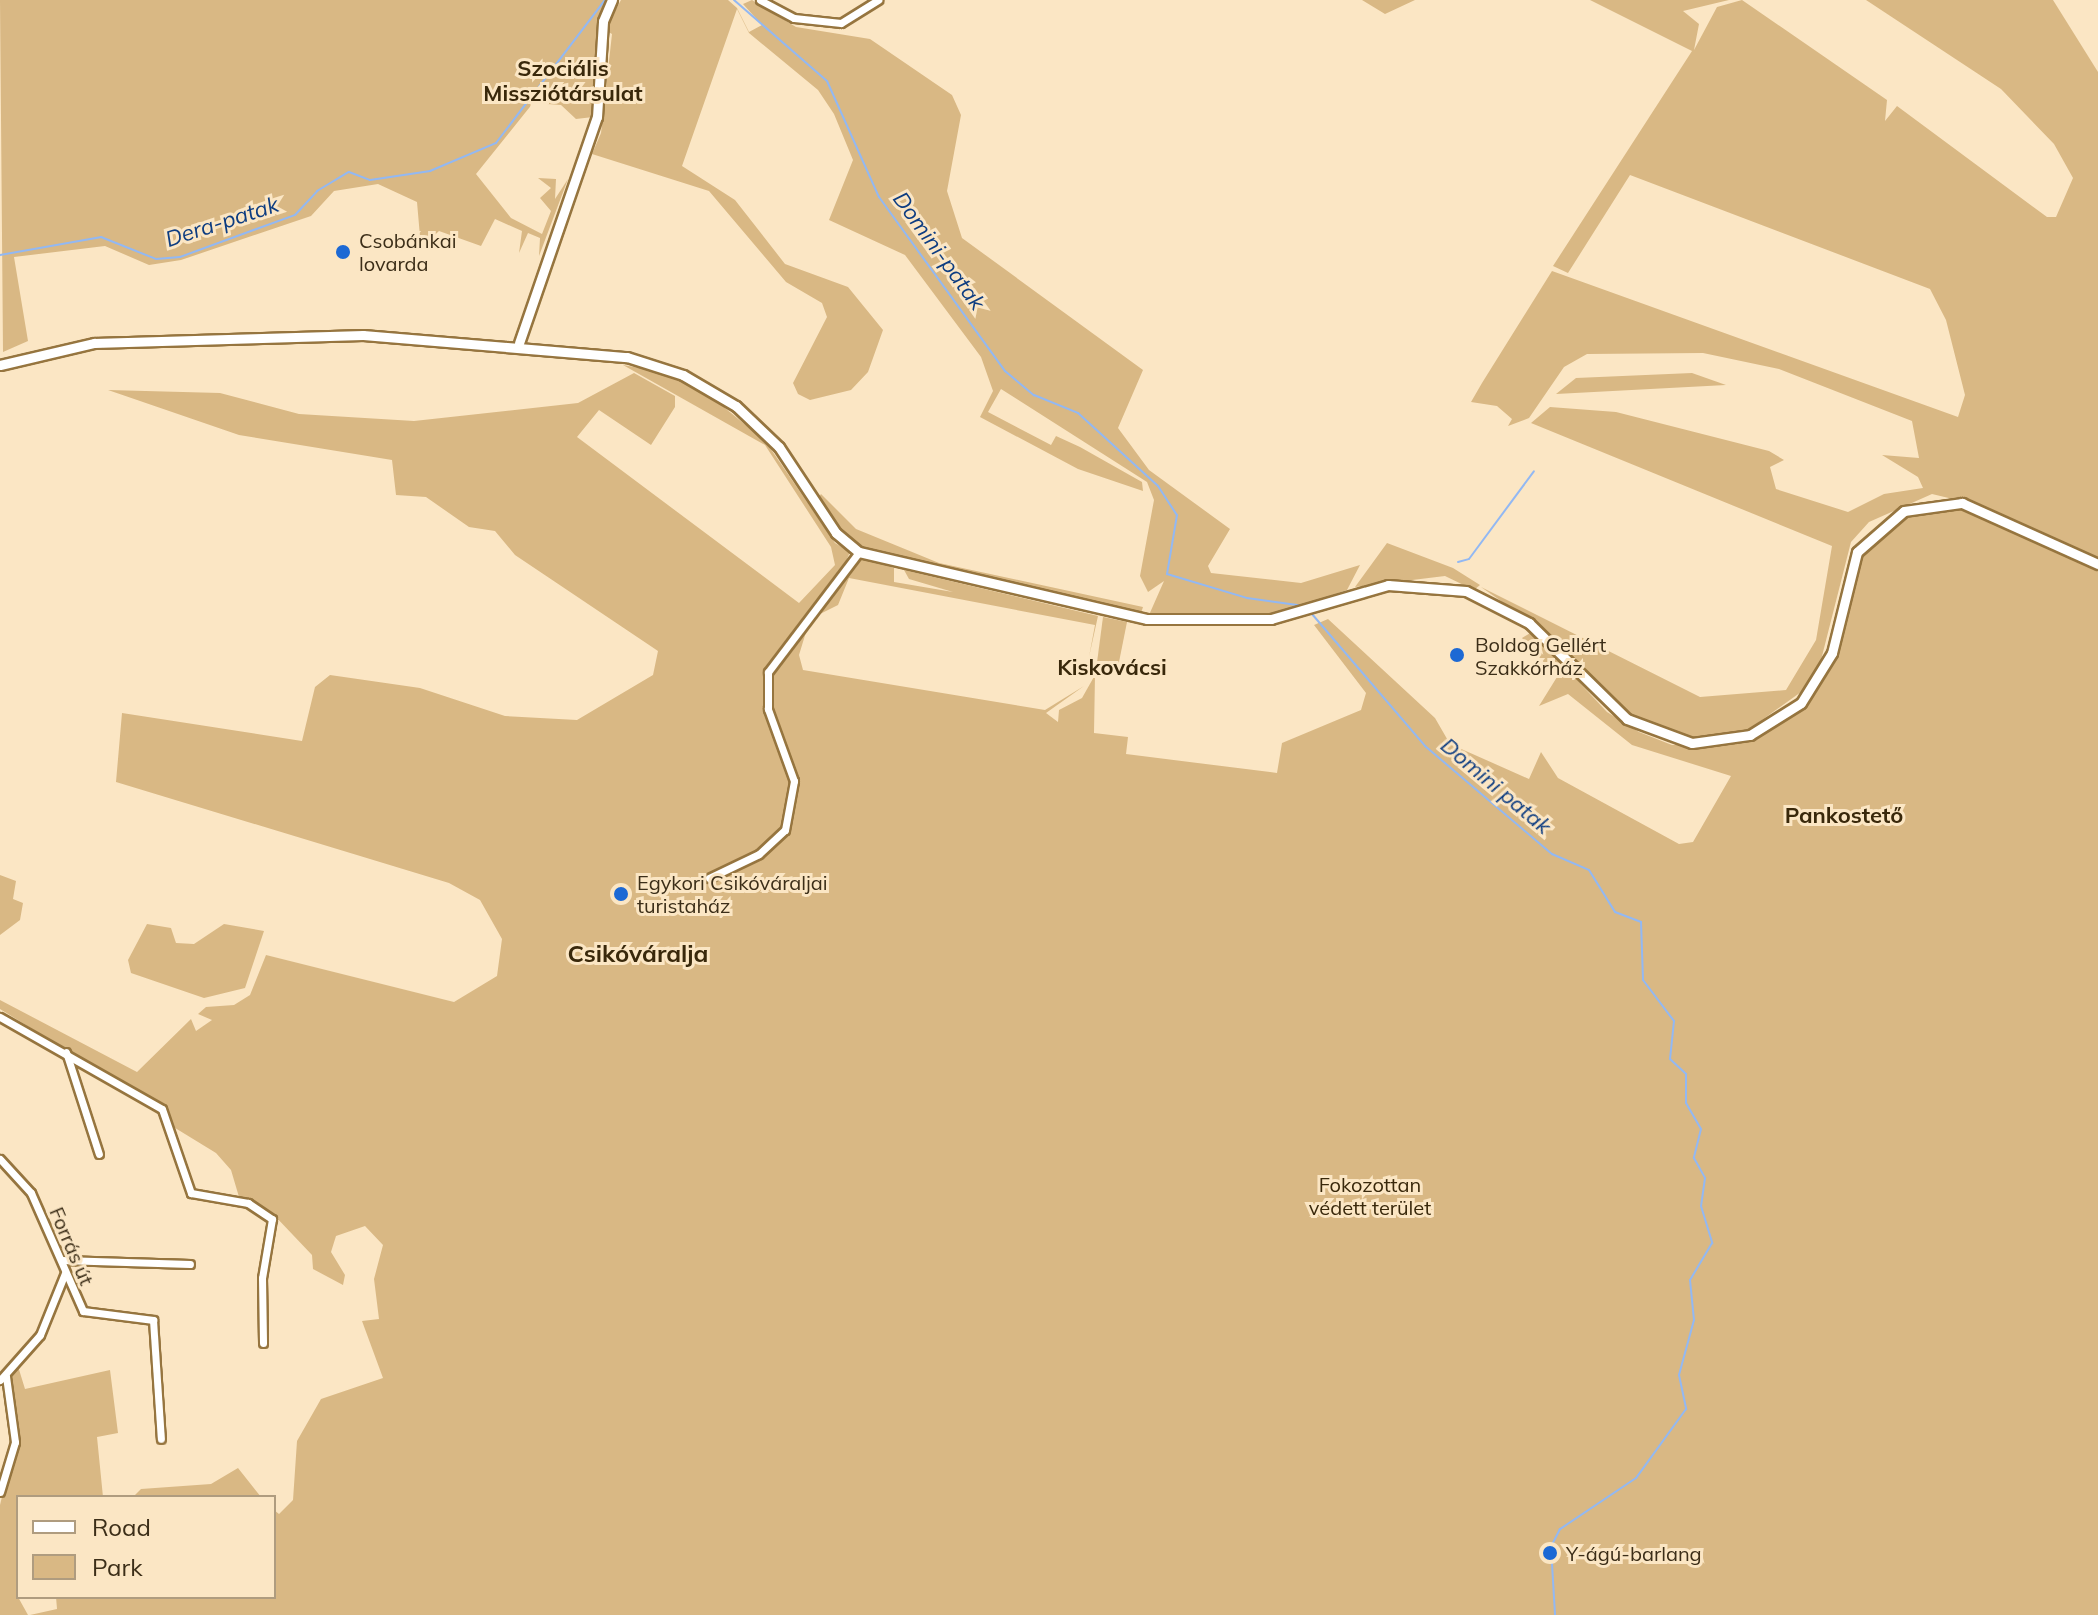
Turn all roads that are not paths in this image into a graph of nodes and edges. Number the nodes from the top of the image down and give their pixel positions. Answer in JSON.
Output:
{"nodes":[{"id":1,"x":612,"y":0,"type":"edge"},
{"id":2,"x":760,"y":0,"type":"edge"},
{"id":3,"x":878,"y":0,"type":"edge"},
{"id":4,"x":519,"y":343,"type":"junction"},
{"id":5,"x":0,"y":365,"type":"edge"},
{"id":6,"x":859,"y":552,"type":"junction"},
{"id":7,"x":2098,"y":564,"type":"edge"},
{"id":8,"x":709,"y":878,"type":"dead end"},
{"id":9,"x":0,"y":1017,"type":"edge"},
{"id":10,"x":66,"y":1052,"type":"junction"},
{"id":11,"x":99,"y":1154,"type":"dead end"},
{"id":12,"x":0,"y":1159,"type":"edge"},
{"id":13,"x":62,"y":1260,"type":"junction"},
{"id":14,"x":190,"y":1264,"type":"dead end"},
{"id":15,"x":65,"y":1273,"type":"junction"},
{"id":16,"x":263,"y":1343,"type":"dead end"},
{"id":17,"x":3,"y":1378,"type":"edge"},
{"id":18,"x":161,"y":1439,"type":"dead end"},
{"id":19,"x":0,"y":1492,"type":"edge"}],
"edges":[{"from":1,"to":4,"type":"main road"},
{"from":2,"to":3,"type":"street"},
{"from":4,"to":5,"type":"main road"},
{"from":4,"to":6,"type":"main road"},
{"from":6,"to":7,"type":"main road"},
{"from":6,"to":8,"type":"street"},
{"from":9,"to":10,"type":"street"},
{"from":10,"to":11,"type":"street"},
{"from":10,"to":16,"type":"street"},
{"from":12,"to":13,"type":"street","name":"Forrás út"},
{"from":13,"to":14,"type":"street"},
{"from":13,"to":15,"type":"street","name":"Forrás út"},
{"from":15,"to":17,"type":"street"},
{"from":15,"to":18,"type":"street","name":"Forrás út"},
{"from":17,"to":19,"type":"street"}]}
